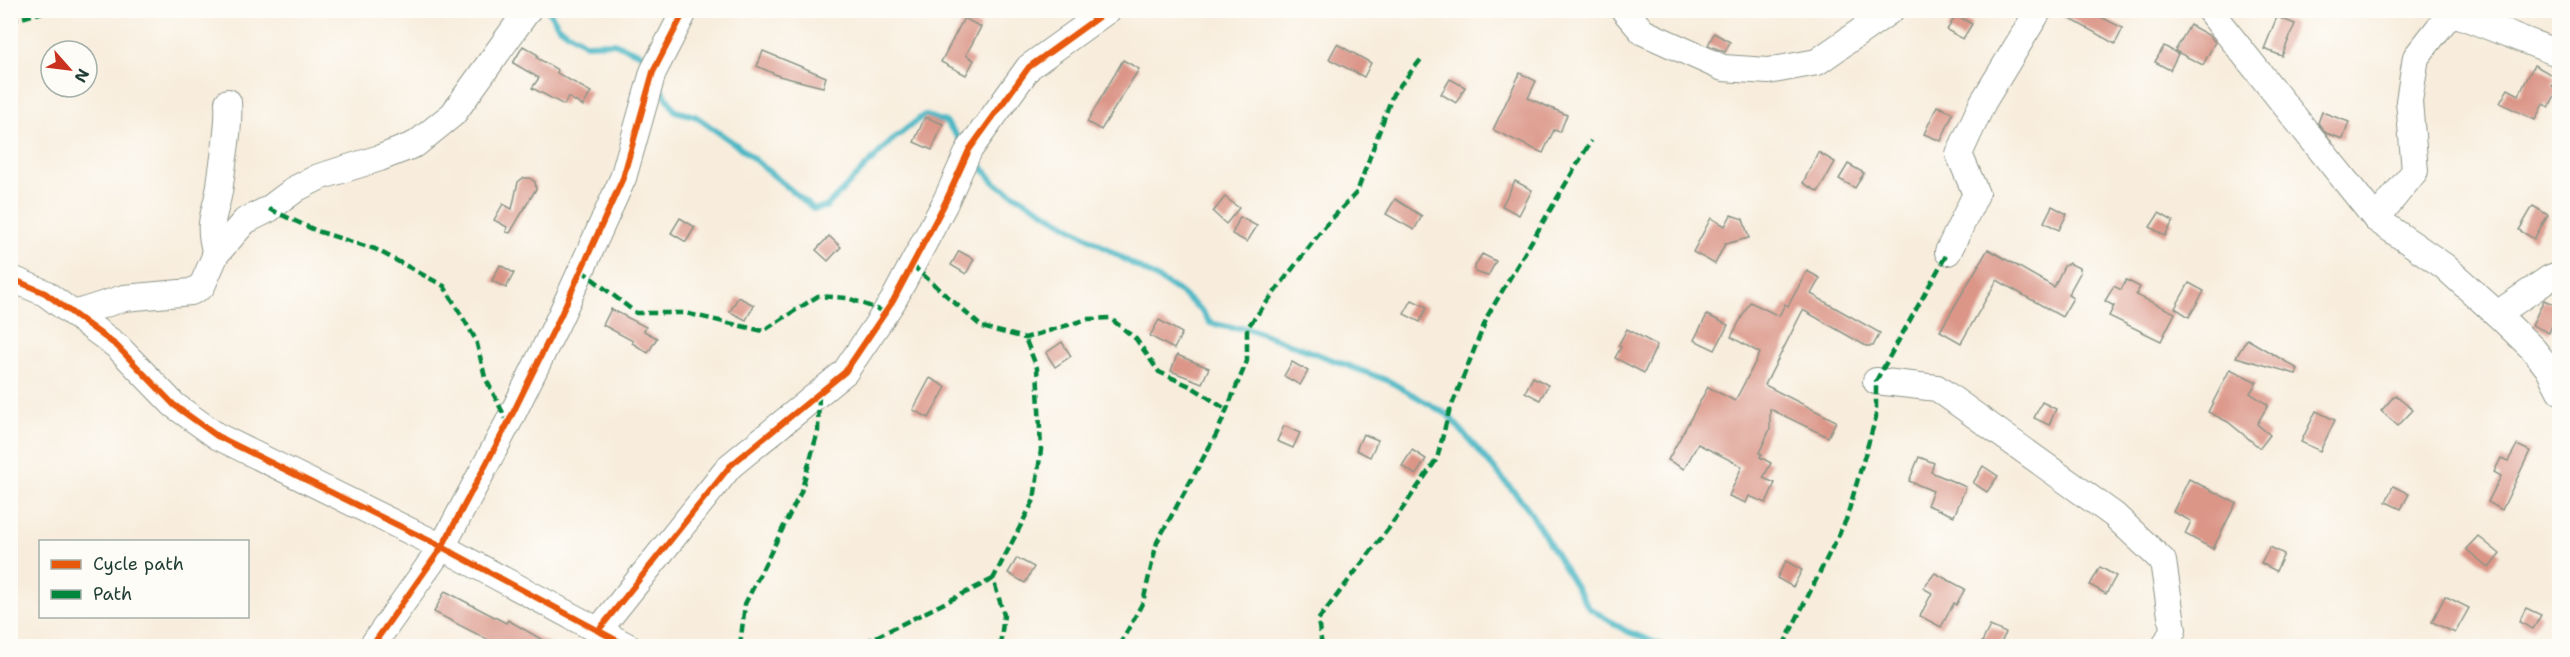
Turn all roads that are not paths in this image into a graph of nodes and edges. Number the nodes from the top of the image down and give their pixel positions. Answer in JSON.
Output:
{"nodes":[{"id":1,"x":528,"y":10,"type":"edge"},
{"id":2,"x":685,"y":10,"type":"edge"},
{"id":3,"x":1108,"y":10,"type":"edge"},
{"id":4,"x":1624,"y":10,"type":"edge"},
{"id":5,"x":1891,"y":10,"type":"edge"},
{"id":6,"x":2039,"y":10,"type":"edge"},
{"id":7,"x":2210,"y":10,"type":"edge"},
{"id":8,"x":2450,"y":11,"type":"edge"},
{"id":9,"x":2559,"y":54,"type":"edge"},
{"id":10,"x":228,"y":102,"type":"dead end"},
{"id":11,"x":2376,"y":219,"type":"junction"},
{"id":12,"x":1948,"y":252,"type":"dead end"},
{"id":13,"x":216,"y":254,"type":"junction"},
{"id":14,"x":2559,"y":274,"type":"edge"},
{"id":15,"x":10,"y":278,"type":"edge"},
{"id":16,"x":74,"y":314,"type":"junction"},
{"id":17,"x":2497,"y":314,"type":"junction"},
{"id":18,"x":1876,"y":381,"type":"dead end"},
{"id":19,"x":2559,"y":391,"type":"edge"},
{"id":20,"x":442,"y":547,"type":"junction"},
{"id":21,"x":598,"y":631,"type":"junction"},
{"id":22,"x":372,"y":646,"type":"edge"},
{"id":23,"x":627,"y":646,"type":"edge"},
{"id":24,"x":2165,"y":646,"type":"edge"}],
"edges":[{"from":1,"to":13,"type":"street"},
{"from":2,"to":20,"type":"street"},
{"from":3,"to":21,"type":"street"},
{"from":4,"to":5,"type":"street"},
{"from":6,"to":12,"type":"street"},
{"from":7,"to":11,"type":"street"},
{"from":8,"to":9,"type":"street"},
{"from":8,"to":11,"type":"street"},
{"from":10,"to":13,"type":"street"},
{"from":11,"to":17,"type":"street"},
{"from":13,"to":16,"type":"street"},
{"from":14,"to":17,"type":"street"},
{"from":15,"to":16,"type":"street"},
{"from":16,"to":20,"type":"street"},
{"from":17,"to":19,"type":"street"},
{"from":18,"to":24,"type":"street"},
{"from":20,"to":21,"type":"street"},
{"from":20,"to":22,"type":"street"},
{"from":21,"to":23,"type":"street"}]}
